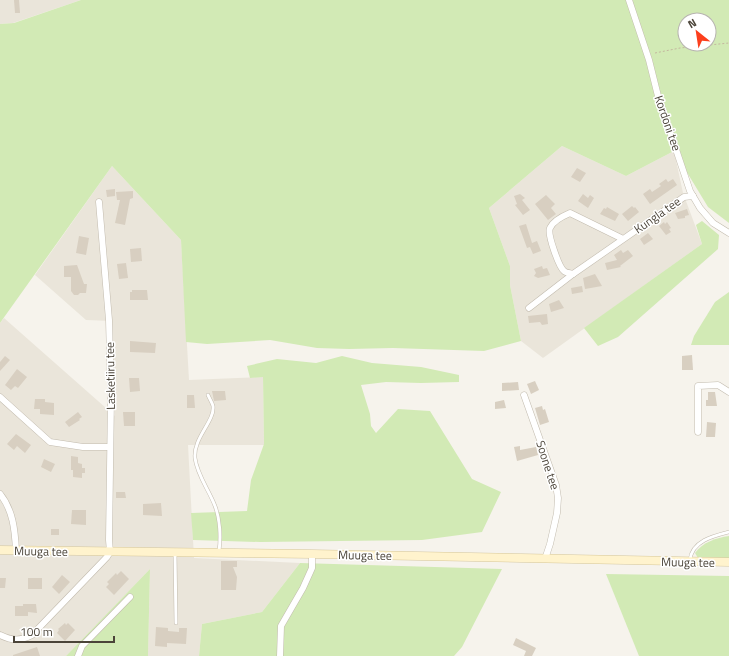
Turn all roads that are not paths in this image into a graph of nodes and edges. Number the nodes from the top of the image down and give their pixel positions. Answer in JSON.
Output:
{"nodes":[{"id":1,"x":629,"y":0,"type":"edge"},
{"id":2,"x":693,"y":196,"type":"junction"},
{"id":3,"x":98,"y":202,"type":"dead end"},
{"id":4,"x":729,"y":233,"type":"edge"},
{"id":5,"x":623,"y":239,"type":"junction"},
{"id":6,"x":573,"y":274,"type":"junction"},
{"id":7,"x":529,"y":308,"type":"dead end"},
{"id":8,"x":729,"y":392,"type":"edge"},
{"id":9,"x":208,"y":395,"type":"dead end"},
{"id":10,"x":524,"y":395,"type":"dead end"},
{"id":11,"x":0,"y":397,"type":"edge"},
{"id":12,"x":698,"y":432,"type":"dead end"},
{"id":13,"x":109,"y":447,"type":"junction"},
{"id":14,"x":0,"y":494,"type":"edge"},
{"id":15,"x":729,"y":532,"type":"edge"},
{"id":16,"x":0,"y":550,"type":"edge"},
{"id":17,"x":16,"y":551,"type":"junction"},
{"id":18,"x":110,"y":552,"type":"junction"},
{"id":19,"x":175,"y":553,"type":"junction"},
{"id":20,"x":219,"y":553,"type":"junction"},
{"id":21,"x":312,"y":554,"type":"junction"},
{"id":22,"x":545,"y":559,"type":"junction"},
{"id":23,"x":729,"y":562,"type":"edge"},
{"id":24,"x":690,"y":563,"type":"junction"},
{"id":25,"x":130,"y":597,"type":"dead end"},
{"id":26,"x":176,"y":623,"type":"dead end"},
{"id":27,"x":0,"y":635,"type":"edge"},
{"id":28,"x":78,"y":656,"type":"edge"},
{"id":29,"x":280,"y":656,"type":"edge"}],
"edges":[{"from":1,"to":2,"type":"street","name":"Kordoni tee"},
{"from":2,"to":4,"type":"street","name":"Kordoni tee"},
{"from":2,"to":5,"type":"street","name":"Kungla tee"},
{"from":3,"to":13,"type":"street","name":"Lasketiiru tee"},
{"from":5,"to":6,"type":"street","name":"Kungla tee"},
{"from":5,"to":6,"type":"street","name":"Kungla tee"},
{"from":6,"to":7,"type":"street","name":"Kungla tee"},
{"from":8,"to":12,"type":"street"},
{"from":9,"to":20,"type":"lane"},
{"from":10,"to":22,"type":"street","name":"Soone tee"},
{"from":11,"to":13,"type":"street"},
{"from":13,"to":18,"type":"street","name":"Lasketiiru tee"},
{"from":14,"to":17,"type":"street"},
{"from":15,"to":24,"type":"lane"},
{"from":16,"to":17,"type":"street","name":"Muuga tee"},
{"from":17,"to":18,"type":"street","name":"Muuga tee"},
{"from":18,"to":19,"type":"street","name":"Muuga tee"},
{"from":18,"to":27,"type":"street"},
{"from":19,"to":20,"type":"street","name":"Muuga tee"},
{"from":19,"to":26,"type":"lane"},
{"from":20,"to":21,"type":"street","name":"Muuga tee"},
{"from":21,"to":22,"type":"street","name":"Muuga tee"},
{"from":21,"to":29,"type":"street"},
{"from":22,"to":24,"type":"street","name":"Muuga tee"},
{"from":23,"to":24,"type":"street","name":"Muuga tee"},
{"from":25,"to":28,"type":"street"}]}
